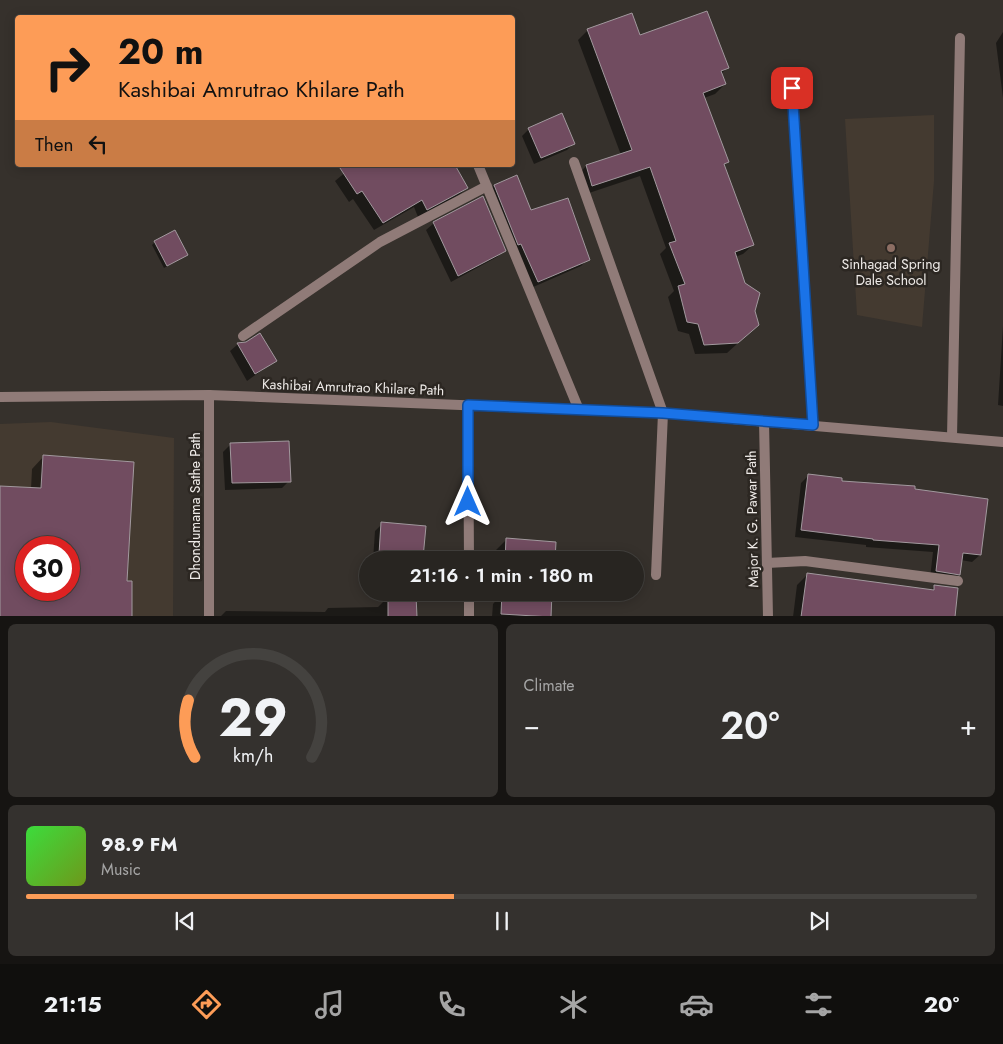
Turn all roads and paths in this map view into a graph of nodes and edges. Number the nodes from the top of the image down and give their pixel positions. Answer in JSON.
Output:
{"nodes":[{"id":1,"x":960,"y":38,"type":"dead end"},
{"id":2,"x":792,"y":88,"type":"dead end"},
{"id":3,"x":574,"y":162,"type":"dead end"},
{"id":4,"x":479,"y":167,"type":"edge"},
{"id":5,"x":487,"y":186,"type":"junction"},
{"id":6,"x":242,"y":336,"type":"dead end"},
{"id":7,"x":209,"y":395,"type":"junction"},
{"id":8,"x":0,"y":397,"type":"edge"},
{"id":9,"x":468,"y":405,"type":"junction"},
{"id":10,"x":579,"y":410,"type":"junction"},
{"id":11,"x":663,"y":413,"type":"junction"},
{"id":12,"x":764,"y":421,"type":"junction"},
{"id":13,"x":813,"y":425,"type":"junction"},
{"id":14,"x":952,"y":437,"type":"junction"},
{"id":15,"x":1003,"y":442,"type":"edge"},
{"id":16,"x":468,"y":551,"type":"edge"},
{"id":17,"x":767,"y":564,"type":"junction"},
{"id":18,"x":656,"y":575,"type":"dead end"},
{"id":19,"x":958,"y":581,"type":"dead end"},
{"id":20,"x":469,"y":601,"type":"edge"},
{"id":21,"x":209,"y":616,"type":"edge"},
{"id":22,"x":469,"y":616,"type":"edge"},
{"id":23,"x":768,"y":616,"type":"edge"}],
"edges":[{"from":1,"to":14,"type":"street"},
{"from":2,"to":13,"type":"street"},
{"from":3,"to":11,"type":"street"},
{"from":4,"to":5,"type":"street"},
{"from":5,"to":6,"type":"street"},
{"from":5,"to":10,"type":"street"},
{"from":7,"to":8,"type":"street","name":"Kashibai Amrutrao Khilare Path"},
{"from":7,"to":9,"type":"street","name":"Kashibai Amrutrao Khilare Path"},
{"from":7,"to":21,"type":"street","name":"Dhondumama Sathe Path"},
{"from":9,"to":10,"type":"street","name":"Kashibai Amrutrao Khilare Path"},
{"from":9,"to":16,"type":"street"},
{"from":10,"to":11,"type":"street","name":"Kashibai Amrutrao Khilare Path"},
{"from":11,"to":12,"type":"street","name":"Kashibai Amrutrao Khilare Path"},
{"from":11,"to":18,"type":"street"},
{"from":12,"to":13,"type":"street","name":"Kashibai Amrutrao Khilare Path"},
{"from":12,"to":17,"type":"street","name":"Major K. G. Pawar Path"},
{"from":13,"to":14,"type":"street","name":"Kashibai Amrutrao Khilare Path"},
{"from":14,"to":15,"type":"street","name":"Kashibai Amrutrao Khilare Path"},
{"from":17,"to":19,"type":"street"},
{"from":17,"to":23,"type":"street","name":"Major K. G. Pawar Path"},
{"from":20,"to":22,"type":"street"}]}
